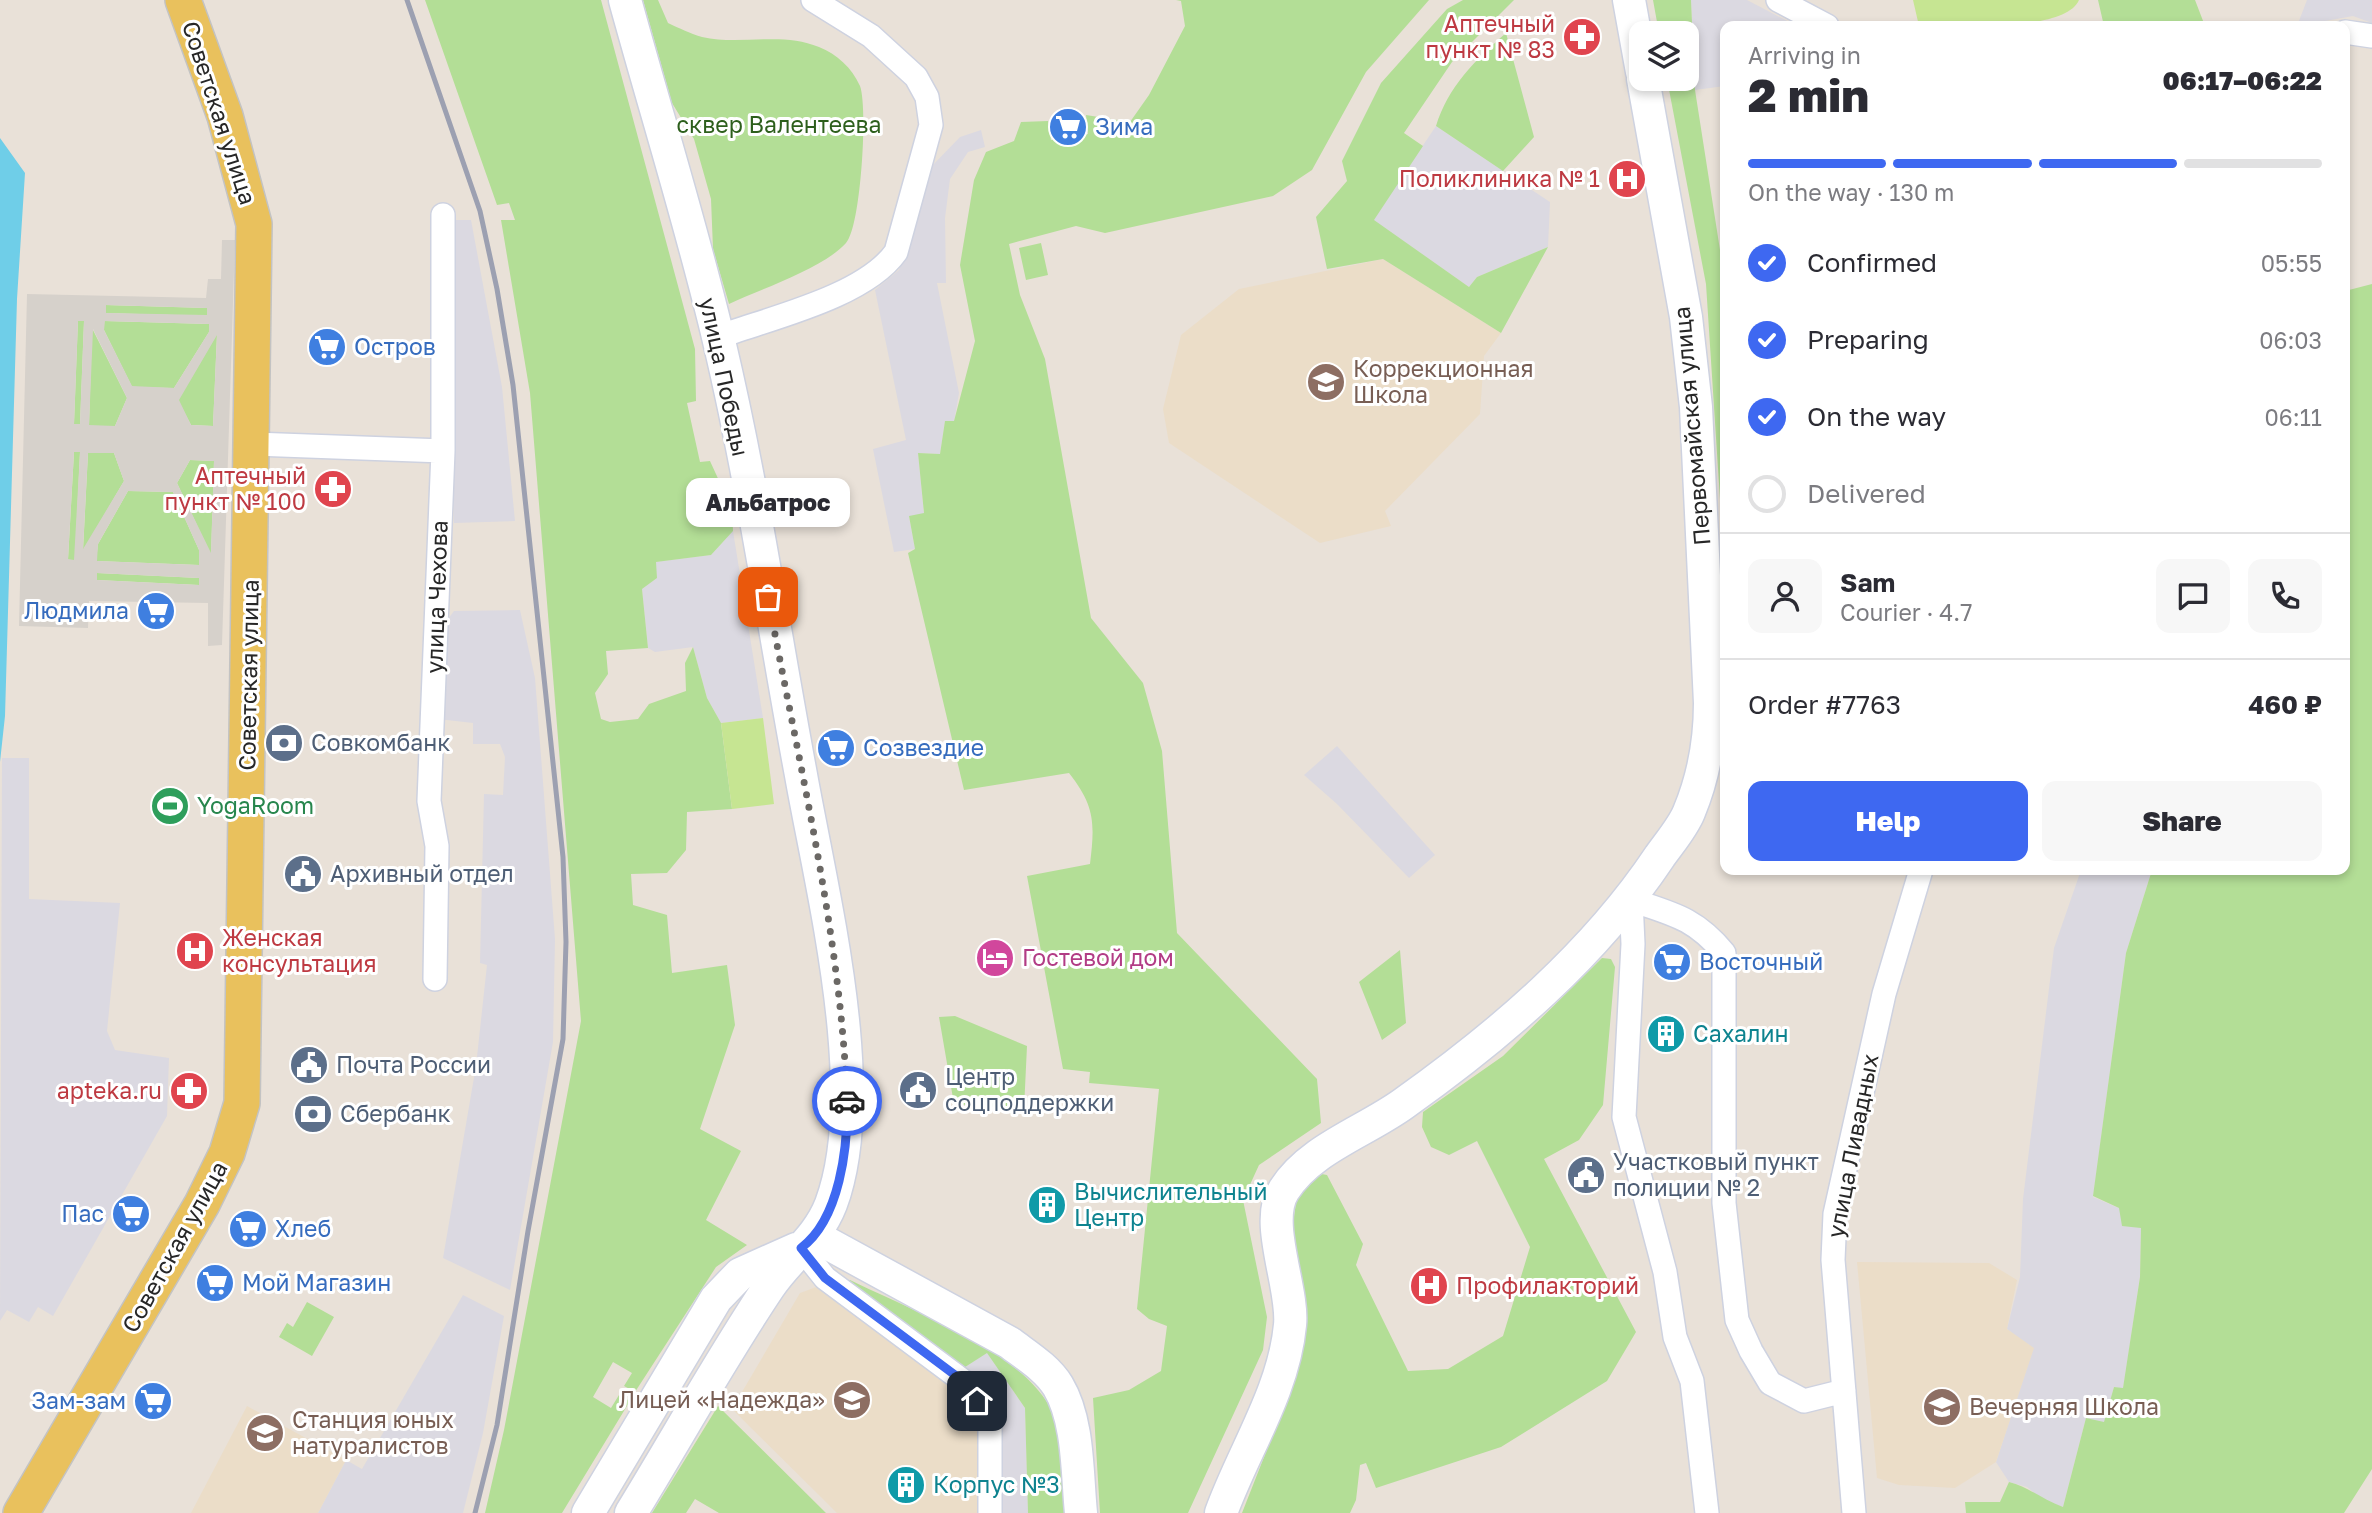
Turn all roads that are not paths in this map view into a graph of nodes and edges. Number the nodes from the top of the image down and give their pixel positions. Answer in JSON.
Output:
{"nodes":[{"id":1,"x":183,"y":0,"type":"edge"},
{"id":2,"x":625,"y":0,"type":"edge"},
{"id":3,"x":813,"y":0,"type":"edge"},
{"id":4,"x":1629,"y":0,"type":"edge"},
{"id":5,"x":1778,"y":0,"type":"edge"},
{"id":6,"x":1633,"y":21,"type":"edge"},
{"id":7,"x":1817,"y":21,"type":"edge"},
{"id":8,"x":2350,"y":33,"type":"edge"},
{"id":9,"x":2372,"y":36,"type":"edge"},
{"id":10,"x":1645,"y":91,"type":"edge"},
{"id":11,"x":443,"y":215,"type":"dead end"},
{"id":12,"x":718,"y":337,"type":"junction"},
{"id":13,"x":252,"y":444,"type":"junction"},
{"id":14,"x":443,"y":450,"type":"junction"},
{"id":15,"x":1920,"y":875,"type":"edge"},
{"id":16,"x":1631,"y":901,"type":"junction"},
{"id":17,"x":435,"y":979,"type":"dead end"},
{"id":18,"x":808,"y":1242,"type":"junction"},
{"id":19,"x":1844,"y":1391,"type":"junction"},
{"id":20,"x":21,"y":1513,"type":"edge"},
{"id":21,"x":588,"y":1513,"type":"edge"},
{"id":22,"x":631,"y":1513,"type":"edge"},
{"id":23,"x":990,"y":1513,"type":"edge"},
{"id":24,"x":1081,"y":1513,"type":"edge"},
{"id":25,"x":1221,"y":1513,"type":"edge"},
{"id":26,"x":1707,"y":1513,"type":"edge"},
{"id":27,"x":1854,"y":1513,"type":"edge"}],
"edges":[{"from":1,"to":13,"type":"main road","name":"Советская улица"},
{"from":2,"to":12,"type":"street","name":"улица Победы"},
{"from":3,"to":12,"type":"street"},
{"from":4,"to":6,"type":"street"},
{"from":5,"to":7,"type":"street"},
{"from":8,"to":9,"type":"street"},
{"from":10,"to":16,"type":"street","name":"Первомайская улица"},
{"from":11,"to":14,"type":"street","name":"улица Чехова"},
{"from":12,"to":18,"type":"street","name":"улица Победы"},
{"from":13,"to":14,"type":"street"},
{"from":13,"to":20,"type":"main road","name":"Советская улица"},
{"from":14,"to":17,"type":"street","name":"улица Чехова"},
{"from":15,"to":19,"type":"street","name":"улица Ливадных"},
{"from":16,"to":19,"type":"street"},
{"from":16,"to":25,"type":"street","name":"Первомайская улица"},
{"from":16,"to":26,"type":"street"},
{"from":18,"to":21,"type":"street"},
{"from":18,"to":22,"type":"street","name":"улица Победы"},
{"from":18,"to":23,"type":"street"},
{"from":18,"to":24,"type":"street"},
{"from":19,"to":27,"type":"street","name":"улица Ливадных"}]}
